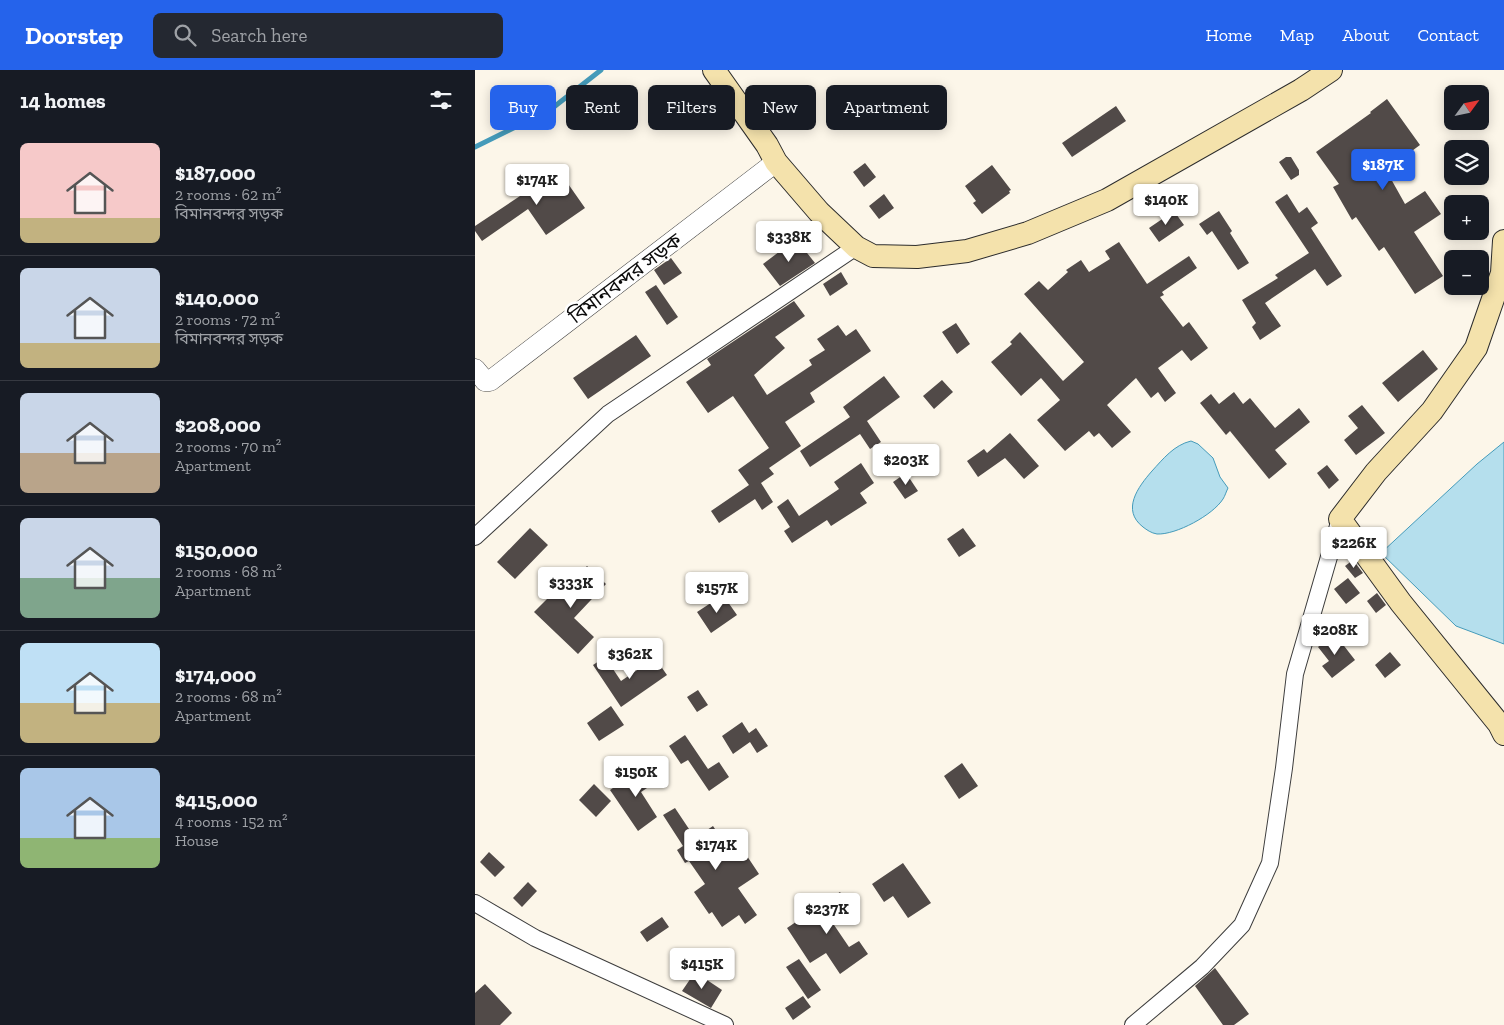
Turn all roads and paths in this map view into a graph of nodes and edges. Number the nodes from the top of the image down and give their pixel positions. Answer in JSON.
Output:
{"nodes":[{"id":1,"x":714,"y":70,"type":"edge"},
{"id":2,"x":1331,"y":70,"type":"edge"},
{"id":3,"x":776,"y":162,"type":"junction"},
{"id":4,"x":1504,"y":241,"type":"edge"},
{"id":5,"x":856,"y":247,"type":"junction"},
{"id":6,"x":475,"y":369,"type":"edge"},
{"id":7,"x":1340,"y":520,"type":"junction"},
{"id":8,"x":475,"y":536,"type":"edge"},
{"id":9,"x":1504,"y":734,"type":"edge"},
{"id":10,"x":475,"y":903,"type":"edge"},
{"id":11,"x":725,"y":1025,"type":"edge"},
{"id":12,"x":1133,"y":1025,"type":"edge"}],
"edges":[{"from":1,"to":3,"type":"main road"},
{"from":2,"to":5,"type":"main road"},
{"from":3,"to":5,"type":"main road"},
{"from":3,"to":6,"type":"street","name":"বিমানবন্দর সড়ক"},
{"from":4,"to":7,"type":"main road"},
{"from":5,"to":8,"type":"street"},
{"from":7,"to":9,"type":"main road"},
{"from":7,"to":12,"type":"street"},
{"from":10,"to":11,"type":"street"}]}
